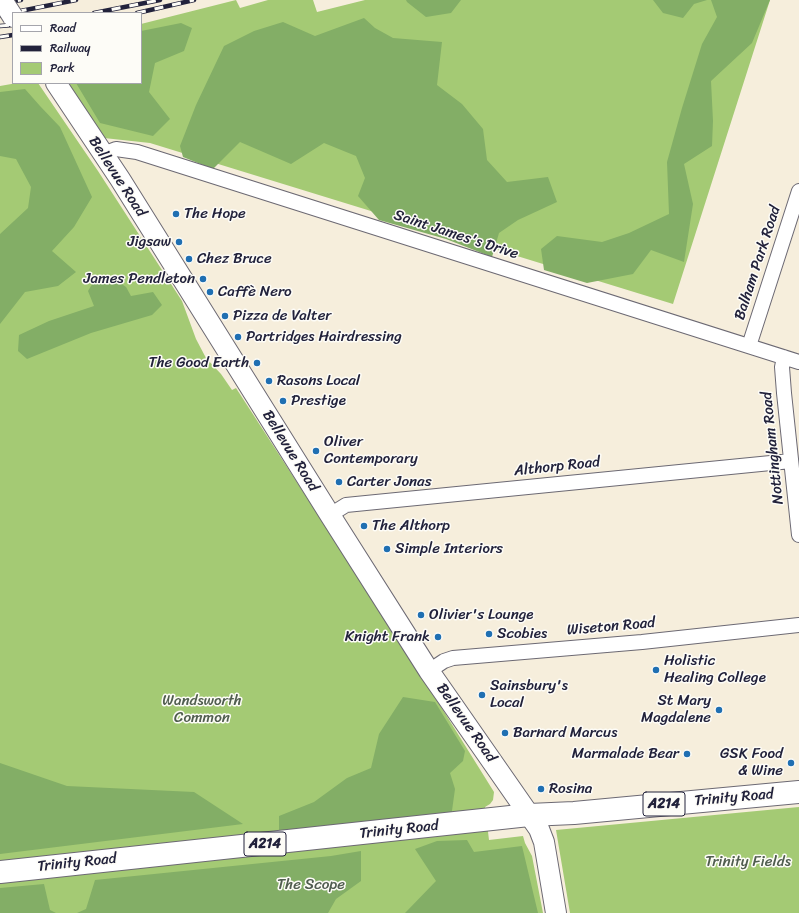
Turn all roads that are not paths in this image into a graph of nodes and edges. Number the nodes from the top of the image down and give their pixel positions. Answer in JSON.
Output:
{"nodes":[{"id":1,"x":2,"y":0,"type":"edge"},
{"id":2,"x":12,"y":15,"type":"edge"},
{"id":3,"x":57,"y":84,"type":"edge"},
{"id":4,"x":103,"y":154,"type":"junction"},
{"id":5,"x":799,"y":191,"type":"edge"},
{"id":6,"x":750,"y":346,"type":"junction"},
{"id":7,"x":784,"y":357,"type":"junction"},
{"id":8,"x":799,"y":362,"type":"edge"},
{"id":9,"x":791,"y":461,"type":"junction"},
{"id":10,"x":330,"y":515,"type":"junction"},
{"id":11,"x":799,"y":535,"type":"edge"},
{"id":12,"x":799,"y":626,"type":"edge"},
{"id":13,"x":430,"y":671,"type":"junction"},
{"id":14,"x":799,"y":792,"type":"edge"},
{"id":15,"x":530,"y":815,"type":"junction"},
{"id":16,"x":0,"y":872,"type":"edge"},
{"id":17,"x":556,"y":913,"type":"edge"}],
"edges":[{"from":1,"to":2,"type":"main road","bridge":true},
{"from":3,"to":4,"type":"main road","name":"Bellevue Road"},
{"from":4,"to":6,"type":"street","name":"Saint James's Drive"},
{"from":4,"to":10,"type":"main road","name":"Bellevue Road"},
{"from":5,"to":6,"type":"street","name":"Balham Park Road"},
{"from":6,"to":7,"type":"street","name":"Saint James's Drive"},
{"from":7,"to":8,"type":"street","name":"Saint James's Drive"},
{"from":7,"to":9,"type":"street","name":"Nottingham Road"},
{"from":9,"to":10,"type":"street","name":"Althorp Road"},
{"from":9,"to":11,"type":"street","name":"Nottingham Road"},
{"from":10,"to":13,"type":"main road","name":"Bellevue Road"},
{"from":12,"to":13,"type":"street","name":"Wiseton Road"},
{"from":13,"to":15,"type":"main road","name":"Bellevue Road"},
{"from":14,"to":15,"type":"highway","name":"Trinity Road","number":"A214"},
{"from":15,"to":16,"type":"highway","name":"Trinity Road","number":"A214"},
{"from":15,"to":17,"type":"main road","name":"Bellevue Road"}]}
